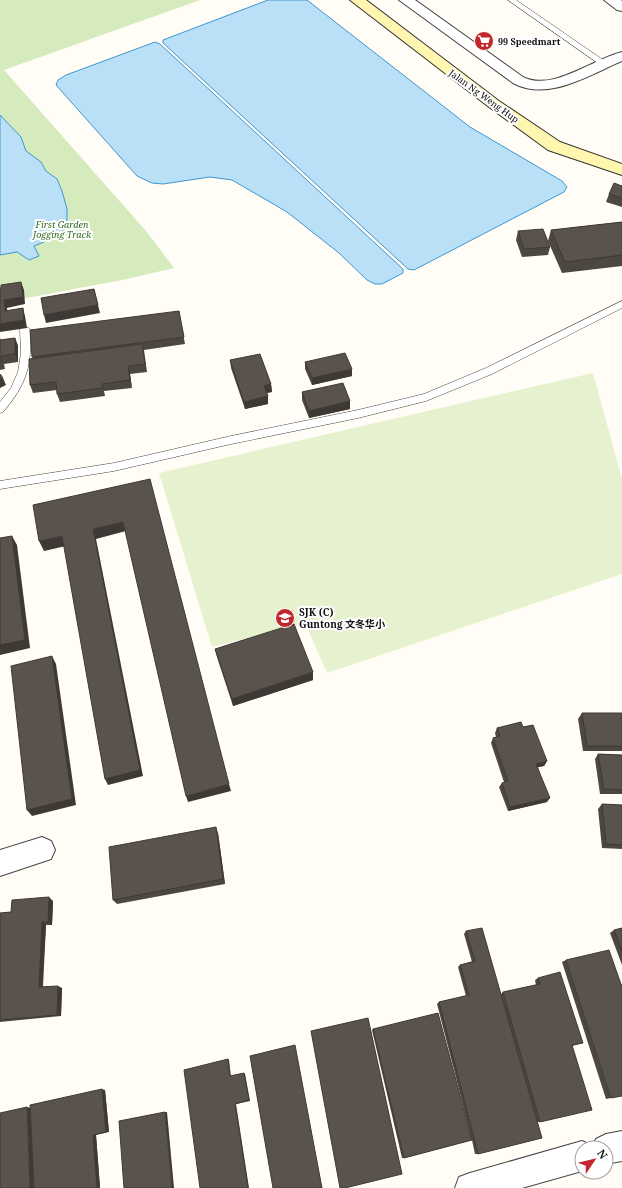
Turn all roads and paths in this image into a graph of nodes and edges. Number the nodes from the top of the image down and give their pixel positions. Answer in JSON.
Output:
{"nodes":[{"id":1,"x":357,"y":0,"type":"edge"},
{"id":2,"x":406,"y":0,"type":"edge"},
{"id":3,"x":512,"y":0,"type":"edge"},
{"id":4,"x":611,"y":0,"type":"edge"},
{"id":5,"x":622,"y":7,"type":"edge"},
{"id":6,"x":622,"y":56,"type":"edge"},
{"id":7,"x":605,"y":64,"type":"junction"},
{"id":8,"x":622,"y":170,"type":"edge"},
{"id":9,"x":622,"y":304,"type":"edge"},
{"id":10,"x":25,"y":329,"type":"edge"},
{"id":11,"x":0,"y":409,"type":"edge"},
{"id":12,"x":0,"y":485,"type":"edge"},
{"id":13,"x":42,"y":850,"type":"dead end"},
{"id":14,"x":0,"y":863,"type":"edge"},
{"id":15,"x":574,"y":1158,"type":"edge"},
{"id":16,"x":470,"y":1188,"type":"edge"}],
"edges":[{"from":1,"to":8,"type":"main road","name":"Jalan Ng Weng Hup"},
{"from":2,"to":7,"type":"street"},
{"from":3,"to":7,"type":"lane"},
{"from":4,"to":5,"type":"street"},
{"from":6,"to":7,"type":"street"},
{"from":9,"to":12,"type":"lane"},
{"from":10,"to":11,"type":"lane"},
{"from":13,"to":14,"type":"street"},
{"from":15,"to":16,"type":"street"}]}
